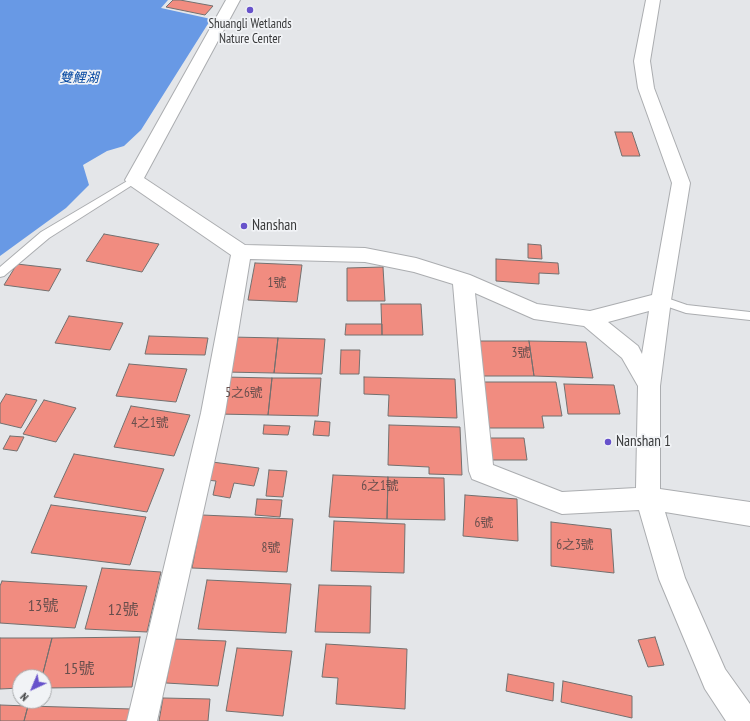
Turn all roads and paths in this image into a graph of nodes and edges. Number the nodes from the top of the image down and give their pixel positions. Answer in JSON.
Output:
{"nodes":[{"id":1,"x":233,"y":0,"type":"edge"},
{"id":2,"x":653,"y":0,"type":"edge"},
{"id":3,"x":134,"y":180,"type":"junction"},
{"id":4,"x":241,"y":252,"type":"junction"},
{"id":5,"x":0,"y":272,"type":"edge"},
{"id":6,"x":463,"y":280,"type":"junction"},
{"id":7,"x":661,"y":300,"type":"junction"},
{"id":8,"x":750,"y":316,"type":"edge"},
{"id":9,"x":590,"y":319,"type":"junction"},
{"id":10,"x":649,"y":386,"type":"junction"},
{"id":11,"x":648,"y":498,"type":"junction"},
{"id":12,"x":750,"y":514,"type":"edge"},
{"id":13,"x":142,"y":721,"type":"edge"},
{"id":14,"x":744,"y":721,"type":"edge"}],
"edges":[{"from":1,"to":3,"type":"street"},
{"from":2,"to":7,"type":"street"},
{"from":3,"to":4,"type":"street"},
{"from":3,"to":5,"type":"lane"},
{"from":4,"to":6,"type":"street"},
{"from":4,"to":13,"type":"street"},
{"from":6,"to":9,"type":"street"},
{"from":6,"to":11,"type":"street"},
{"from":7,"to":8,"type":"lane"},
{"from":7,"to":9,"type":"street"},
{"from":7,"to":10,"type":"street"},
{"from":9,"to":10,"type":"street"},
{"from":10,"to":11,"type":"street"},
{"from":11,"to":12,"type":"street"},
{"from":11,"to":14,"type":"street"}]}
